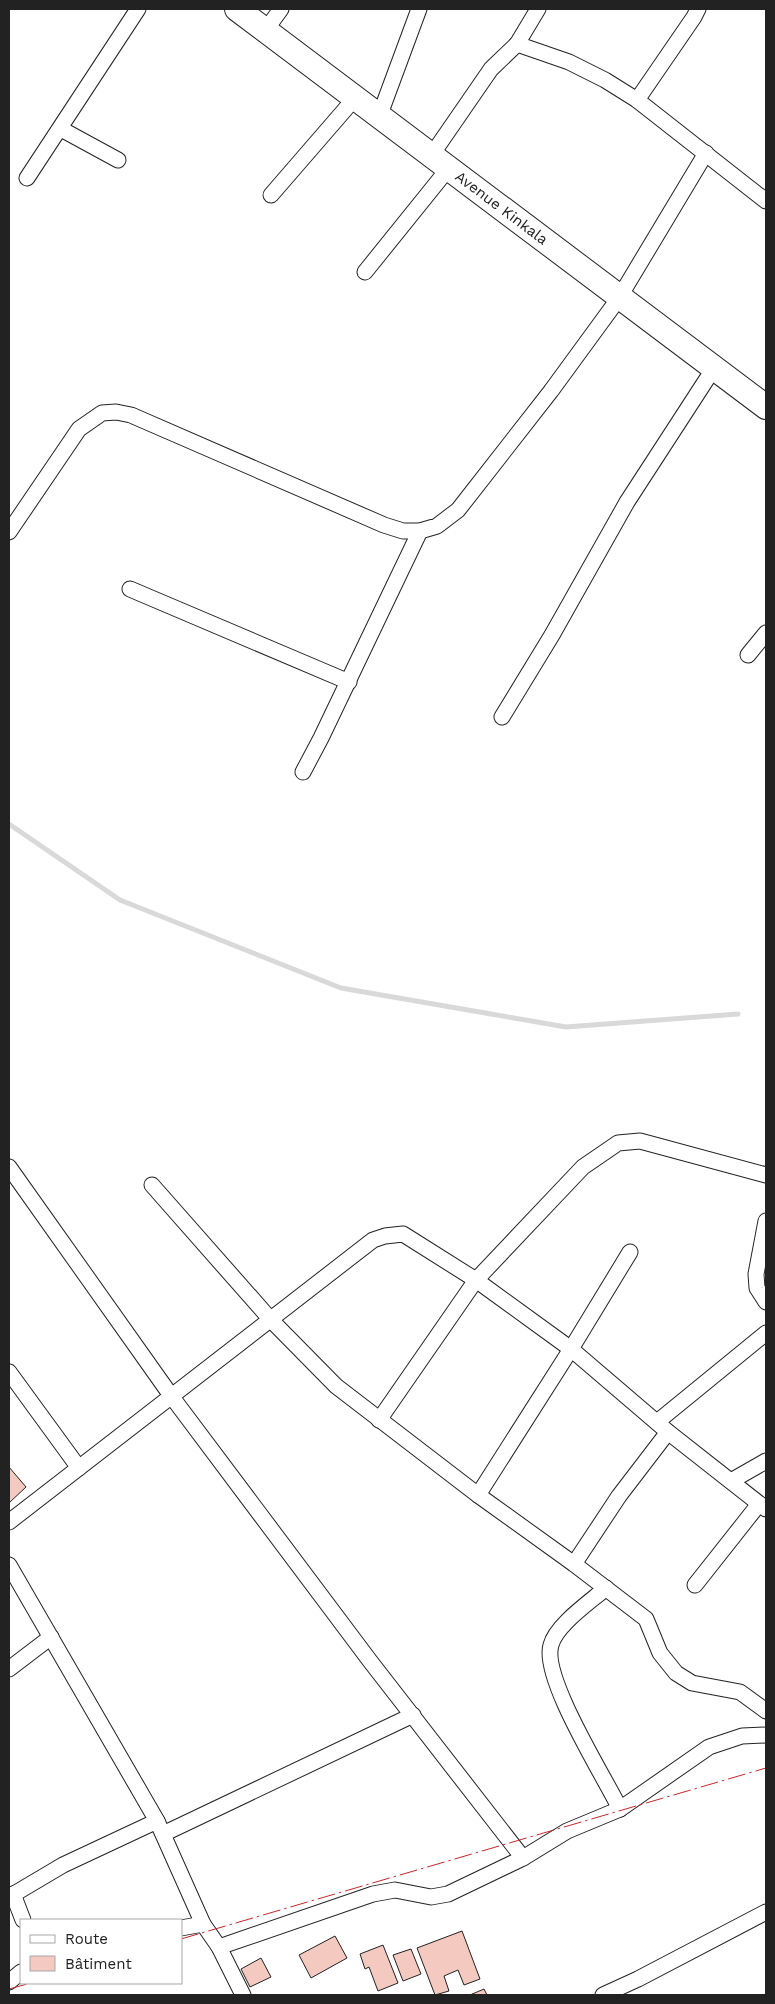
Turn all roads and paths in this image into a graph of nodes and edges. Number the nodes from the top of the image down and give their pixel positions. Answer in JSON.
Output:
{"nodes":[{"id":1,"x":138,"y":9,"type":"edge"},
{"id":2,"x":237,"y":9,"type":"edge"},
{"id":3,"x":281,"y":9,"type":"edge"},
{"id":4,"x":419,"y":9,"type":"edge"},
{"id":5,"x":538,"y":9,"type":"edge"},
{"id":6,"x":698,"y":9,"type":"edge"},
{"id":7,"x":266,"y":31,"type":"junction"},
{"id":8,"x":517,"y":44,"type":"junction"},
{"id":9,"x":355,"y":98,"type":"junction"},
{"id":10,"x":637,"y":100,"type":"junction"},
{"id":11,"x":379,"y":117,"type":"junction"},
{"id":12,"x":61,"y":129,"type":"junction"},
{"id":13,"x":706,"y":153,"type":"junction"},
{"id":14,"x":118,"y":160,"type":"dead end"},
{"id":15,"x":439,"y":162,"type":"junction"},
{"id":16,"x":27,"y":178,"type":"dead end"},
{"id":17,"x":271,"y":196,"type":"dead end"},
{"id":18,"x":766,"y":201,"type":"edge"},
{"id":19,"x":365,"y":272,"type":"dead end"},
{"id":20,"x":619,"y":298,"type":"junction"},
{"id":21,"x":714,"y":368,"type":"junction"},
{"id":22,"x":766,"y":407,"type":"edge"},
{"id":23,"x":420,"y":531,"type":"junction"},
{"id":24,"x":9,"y":532,"type":"edge"},
{"id":25,"x":130,"y":588,"type":"dead end"},
{"id":26,"x":766,"y":633,"type":"edge"},
{"id":27,"x":748,"y":655,"type":"dead end"},
{"id":28,"x":348,"y":682,"type":"junction"},
{"id":29,"x":502,"y":718,"type":"dead end"},
{"id":30,"x":303,"y":772,"type":"dead end"},
{"id":31,"x":9,"y":1167,"type":"edge"},
{"id":32,"x":766,"y":1175,"type":"edge"},
{"id":33,"x":152,"y":1185,"type":"dead end"},
{"id":34,"x":766,"y":1221,"type":"edge"},
{"id":35,"x":630,"y":1252,"type":"dead end"},
{"id":36,"x":476,"y":1280,"type":"junction"},
{"id":37,"x":766,"y":1302,"type":"edge"},
{"id":38,"x":270,"y":1320,"type":"junction"},
{"id":39,"x":766,"y":1334,"type":"edge"},
{"id":40,"x":571,"y":1349,"type":"junction"},
{"id":41,"x":9,"y":1372,"type":"edge"},
{"id":42,"x":172,"y":1397,"type":"junction"},
{"id":43,"x":380,"y":1420,"type":"junction"},
{"id":44,"x":662,"y":1427,"type":"junction"},
{"id":45,"x":766,"y":1461,"type":"edge"},
{"id":46,"x":79,"y":1468,"type":"junction"},
{"id":47,"x":731,"y":1481,"type":"junction"},
{"id":48,"x":478,"y":1495,"type":"junction"},
{"id":49,"x":763,"y":1507,"type":"edge"},
{"id":50,"x":9,"y":1522,"type":"edge"},
{"id":51,"x":574,"y":1564,"type":"junction"},
{"id":52,"x":9,"y":1565,"type":"edge"},
{"id":53,"x":695,"y":1585,"type":"dead end"},
{"id":54,"x":606,"y":1588,"type":"junction"},
{"id":55,"x":51,"y":1637,"type":"junction"},
{"id":56,"x":9,"y":1669,"type":"edge"},
{"id":57,"x":766,"y":1711,"type":"edge"},
{"id":58,"x":412,"y":1715,"type":"junction"},
{"id":59,"x":766,"y":1735,"type":"edge"},
{"id":60,"x":620,"y":1809,"type":"junction"},
{"id":61,"x":160,"y":1827,"type":"junction"},
{"id":62,"x":523,"y":1858,"type":"junction"},
{"id":63,"x":11,"y":1895,"type":"edge"},
{"id":64,"x":766,"y":1912,"type":"edge"},
{"id":65,"x":23,"y":1919,"type":"edge"},
{"id":66,"x":203,"y":1924,"type":"junction"},
{"id":67,"x":182,"y":1928,"type":"edge"},
{"id":68,"x":219,"y":1947,"type":"junction"},
{"id":69,"x":20,"y":1973,"type":"edge"},
{"id":70,"x":9,"y":1982,"type":"edge"},
{"id":71,"x":243,"y":1995,"type":"edge"},
{"id":72,"x":602,"y":1995,"type":"edge"}],
"edges":[{"from":1,"to":12,"type":"street"},
{"from":2,"to":7,"type":"main road","name":"Avenue Kinkala"},
{"from":3,"to":7,"type":"street"},
{"from":4,"to":11,"type":"street"},
{"from":5,"to":8,"type":"street"},
{"from":6,"to":10,"type":"street"},
{"from":7,"to":9,"type":"main road","name":"Avenue Kinkala"},
{"from":8,"to":10,"type":"street"},
{"from":8,"to":15,"type":"street"},
{"from":9,"to":11,"type":"main road","name":"Avenue Kinkala"},
{"from":9,"to":17,"type":"street"},
{"from":10,"to":13,"type":"street"},
{"from":11,"to":15,"type":"main road","name":"Avenue Kinkala"},
{"from":12,"to":14,"type":"street"},
{"from":12,"to":16,"type":"street"},
{"from":13,"to":18,"type":"street"},
{"from":13,"to":20,"type":"street"},
{"from":15,"to":19,"type":"street"},
{"from":15,"to":20,"type":"main road","name":"Avenue Kinkala"},
{"from":20,"to":21,"type":"main road","name":"Avenue Kinkala"},
{"from":20,"to":23,"type":"street"},
{"from":21,"to":22,"type":"main road","name":"Avenue Kinkala"},
{"from":21,"to":29,"type":"street"},
{"from":23,"to":24,"type":"street"},
{"from":23,"to":28,"type":"street"},
{"from":25,"to":28,"type":"street"},
{"from":26,"to":27,"type":"street"},
{"from":28,"to":30,"type":"street"},
{"from":31,"to":42,"type":"street"},
{"from":32,"to":36,"type":"street"},
{"from":33,"to":38,"type":"street"},
{"from":34,"to":37,"type":"street"},
{"from":35,"to":40,"type":"street"},
{"from":36,"to":38,"type":"street"},
{"from":36,"to":40,"type":"street"},
{"from":36,"to":43,"type":"street"},
{"from":38,"to":42,"type":"street"},
{"from":38,"to":43,"type":"street"},
{"from":39,"to":44,"type":"street"},
{"from":40,"to":44,"type":"street"},
{"from":40,"to":48,"type":"street"},
{"from":41,"to":46,"type":"street"},
{"from":42,"to":46,"type":"street"},
{"from":42,"to":58,"type":"street"},
{"from":43,"to":48,"type":"street"},
{"from":44,"to":47,"type":"street"},
{"from":44,"to":51,"type":"street"},
{"from":45,"to":47,"type":"street"},
{"from":46,"to":50,"type":"street"},
{"from":47,"to":49,"type":"street"},
{"from":48,"to":51,"type":"street"},
{"from":49,"to":53,"type":"street"},
{"from":51,"to":54,"type":"street"},
{"from":52,"to":55,"type":"street"},
{"from":54,"to":57,"type":"street"},
{"from":54,"to":60,"type":"street"},
{"from":55,"to":56,"type":"street"},
{"from":55,"to":61,"type":"street"},
{"from":58,"to":61,"type":"street"},
{"from":58,"to":62,"type":"street"},
{"from":59,"to":60,"type":"street"},
{"from":60,"to":62,"type":"street"},
{"from":61,"to":63,"type":"street"},
{"from":61,"to":66,"type":"street"},
{"from":62,"to":68,"type":"street"},
{"from":63,"to":65,"type":"street"},
{"from":64,"to":72,"type":"street"},
{"from":66,"to":67,"type":"street"},
{"from":66,"to":68,"type":"street"},
{"from":68,"to":71,"type":"street"},
{"from":69,"to":70,"type":"street"}]}
